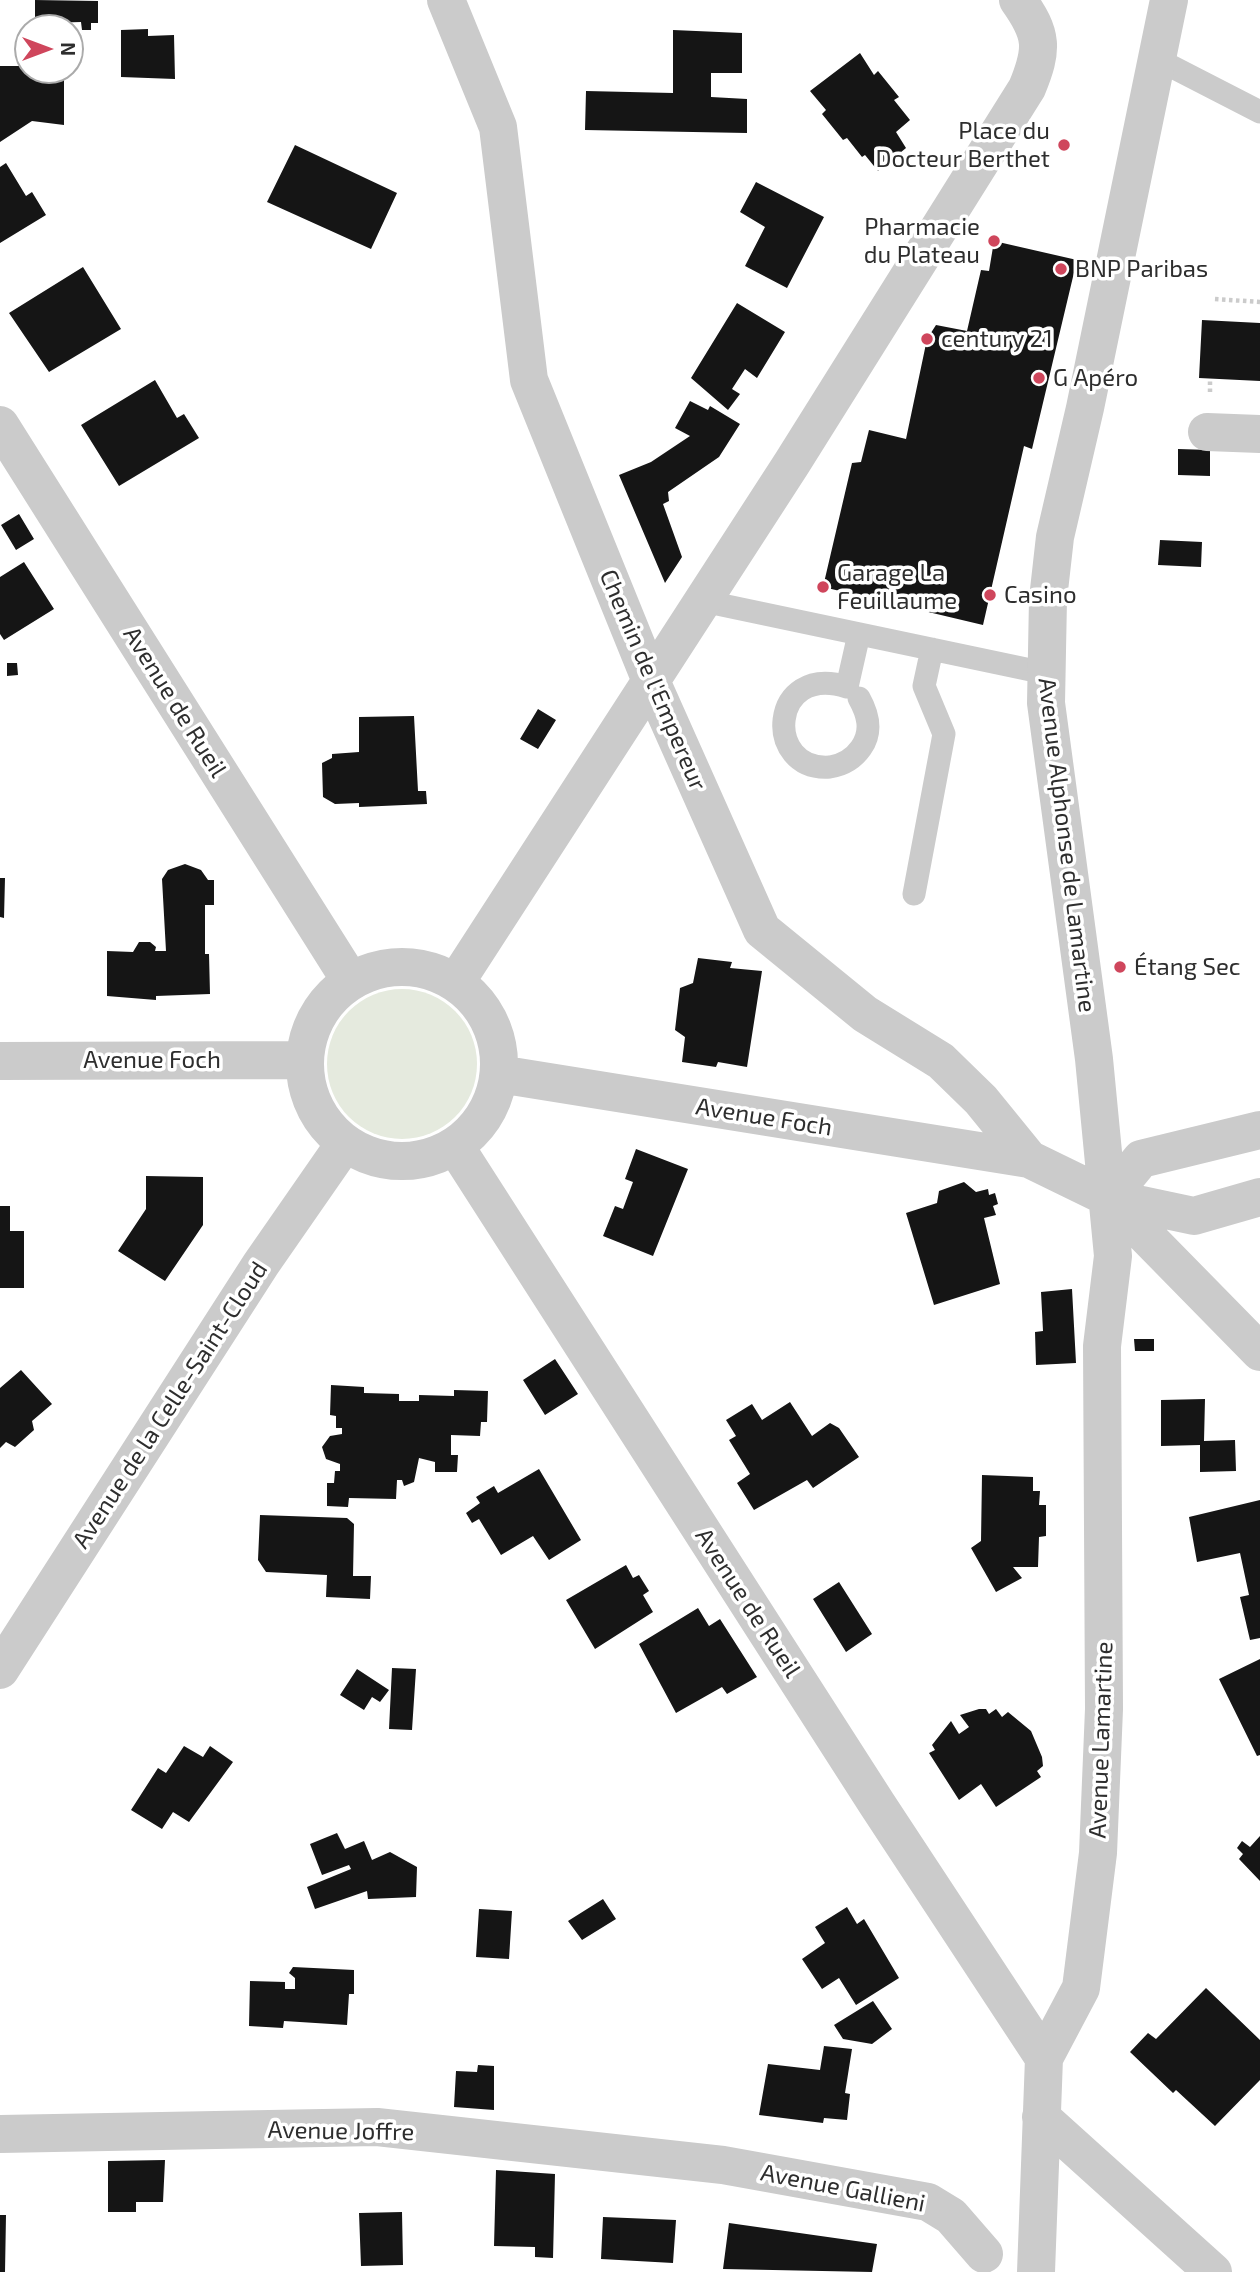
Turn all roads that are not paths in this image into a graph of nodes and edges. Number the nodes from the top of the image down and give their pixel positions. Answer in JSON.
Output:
{"nodes":[{"id":1,"x":446,"y":0,"type":"edge"},
{"id":2,"x":1018,"y":0,"type":"edge"},
{"id":3,"x":1168,"y":0,"type":"edge"},
{"id":4,"x":1155,"y":58,"type":"junction"},
{"id":5,"x":1260,"y":112,"type":"edge"},
{"id":6,"x":0,"y":425,"type":"edge"},
{"id":7,"x":1208,"y":432,"type":"dead end"},
{"id":8,"x":1260,"y":434,"type":"edge"},
{"id":9,"x":703,"y":601,"type":"junction"},
{"id":10,"x":859,"y":634,"type":"junction"},
{"id":11,"x":932,"y":649,"type":"junction"},
{"id":12,"x":1045,"y":673,"type":"junction"},
{"id":13,"x":651,"y":681,"type":"junction"},
{"id":14,"x":859,"y":698,"type":"dead end"},
{"id":15,"x":914,"y":894,"type":"dead end"},
{"id":16,"x":350,"y":980,"type":"junction"},
{"id":17,"x":456,"y":982,"type":"junction"},
{"id":18,"x":304,"y":1060,"type":"junction"},
{"id":19,"x":0,"y":1061,"type":"edge"},
{"id":20,"x":499,"y":1074,"type":"junction"},
{"id":21,"x":1260,"y":1130,"type":"edge"},
{"id":22,"x":345,"y":1143,"type":"junction"},
{"id":23,"x":455,"y":1146,"type":"junction"},
{"id":24,"x":1029,"y":1159,"type":"junction"},
{"id":25,"x":1260,"y":1197,"type":"edge"},
{"id":26,"x":1109,"y":1198,"type":"junction"},
{"id":27,"x":1260,"y":1352,"type":"edge"},
{"id":28,"x":0,"y":1671,"type":"edge"},
{"id":29,"x":1044,"y":2059,"type":"junction"},
{"id":30,"x":1041,"y":2117,"type":"junction"},
{"id":31,"x":0,"y":2134,"type":"edge"},
{"id":32,"x":723,"y":2165,"type":"joint"},
{"id":33,"x":1035,"y":2262,"type":"edge"},
{"id":34,"x":977,"y":2263,"type":"edge"},
{"id":35,"x":1213,"y":2272,"type":"edge"}],
"edges":[{"from":1,"to":13,"type":"street","name":"Chemin de l'Empereur"},
{"from":2,"to":9,"type":"street"},
{"from":3,"to":4,"type":"street","name":"Avenue Alphonse de Lamartine"},
{"from":4,"to":5,"type":"lane"},
{"from":4,"to":12,"type":"street","name":"Avenue Alphonse de Lamartine"},
{"from":6,"to":16,"type":"street","name":"Avenue de Rueil"},
{"from":7,"to":8,"type":"street"},
{"from":9,"to":10,"type":"lane"},
{"from":9,"to":13,"type":"street"},
{"from":10,"to":11,"type":"lane"},
{"from":10,"to":14,"type":"lane"},
{"from":11,"to":12,"type":"lane"},
{"from":11,"to":15,"type":"lane"},
{"from":12,"to":26,"type":"street","name":"Avenue Alphonse de Lamartine"},
{"from":13,"to":17,"type":"street"},
{"from":13,"to":24,"type":"street","name":"Chemin de l'Empereur"},
{"from":16,"to":17,"type":"street"},
{"from":16,"to":18,"type":"street"},
{"from":17,"to":20,"type":"street"},
{"from":18,"to":19,"type":"street","name":"Avenue Foch"},
{"from":18,"to":22,"type":"street"},
{"from":20,"to":23,"type":"street"},
{"from":20,"to":24,"type":"street","name":"Avenue Foch"},
{"from":21,"to":26,"type":"street"},
{"from":22,"to":23,"type":"street"},
{"from":22,"to":28,"type":"street","name":"Avenue de la Celle-Saint-Cloud"},
{"from":23,"to":29,"type":"street","name":"Avenue de Rueil"},
{"from":24,"to":26,"type":"street","name":"Chemin de l'Empereur"},
{"from":25,"to":26,"type":"street"},
{"from":26,"to":27,"type":"street"},
{"from":26,"to":29,"type":"street","name":"Avenue Lamartine"},
{"from":29,"to":30,"type":"street","name":"Avenue Lamartine"},
{"from":30,"to":33,"type":"street","name":"Avenue Lamartine"},
{"from":30,"to":35,"type":"street"},
{"from":31,"to":32,"type":"street","name":"Avenue Joffre"},
{"from":32,"to":34,"type":"street","name":"Avenue Gallieni"},
{"from":33,"to":34,"type":"street"}]}
